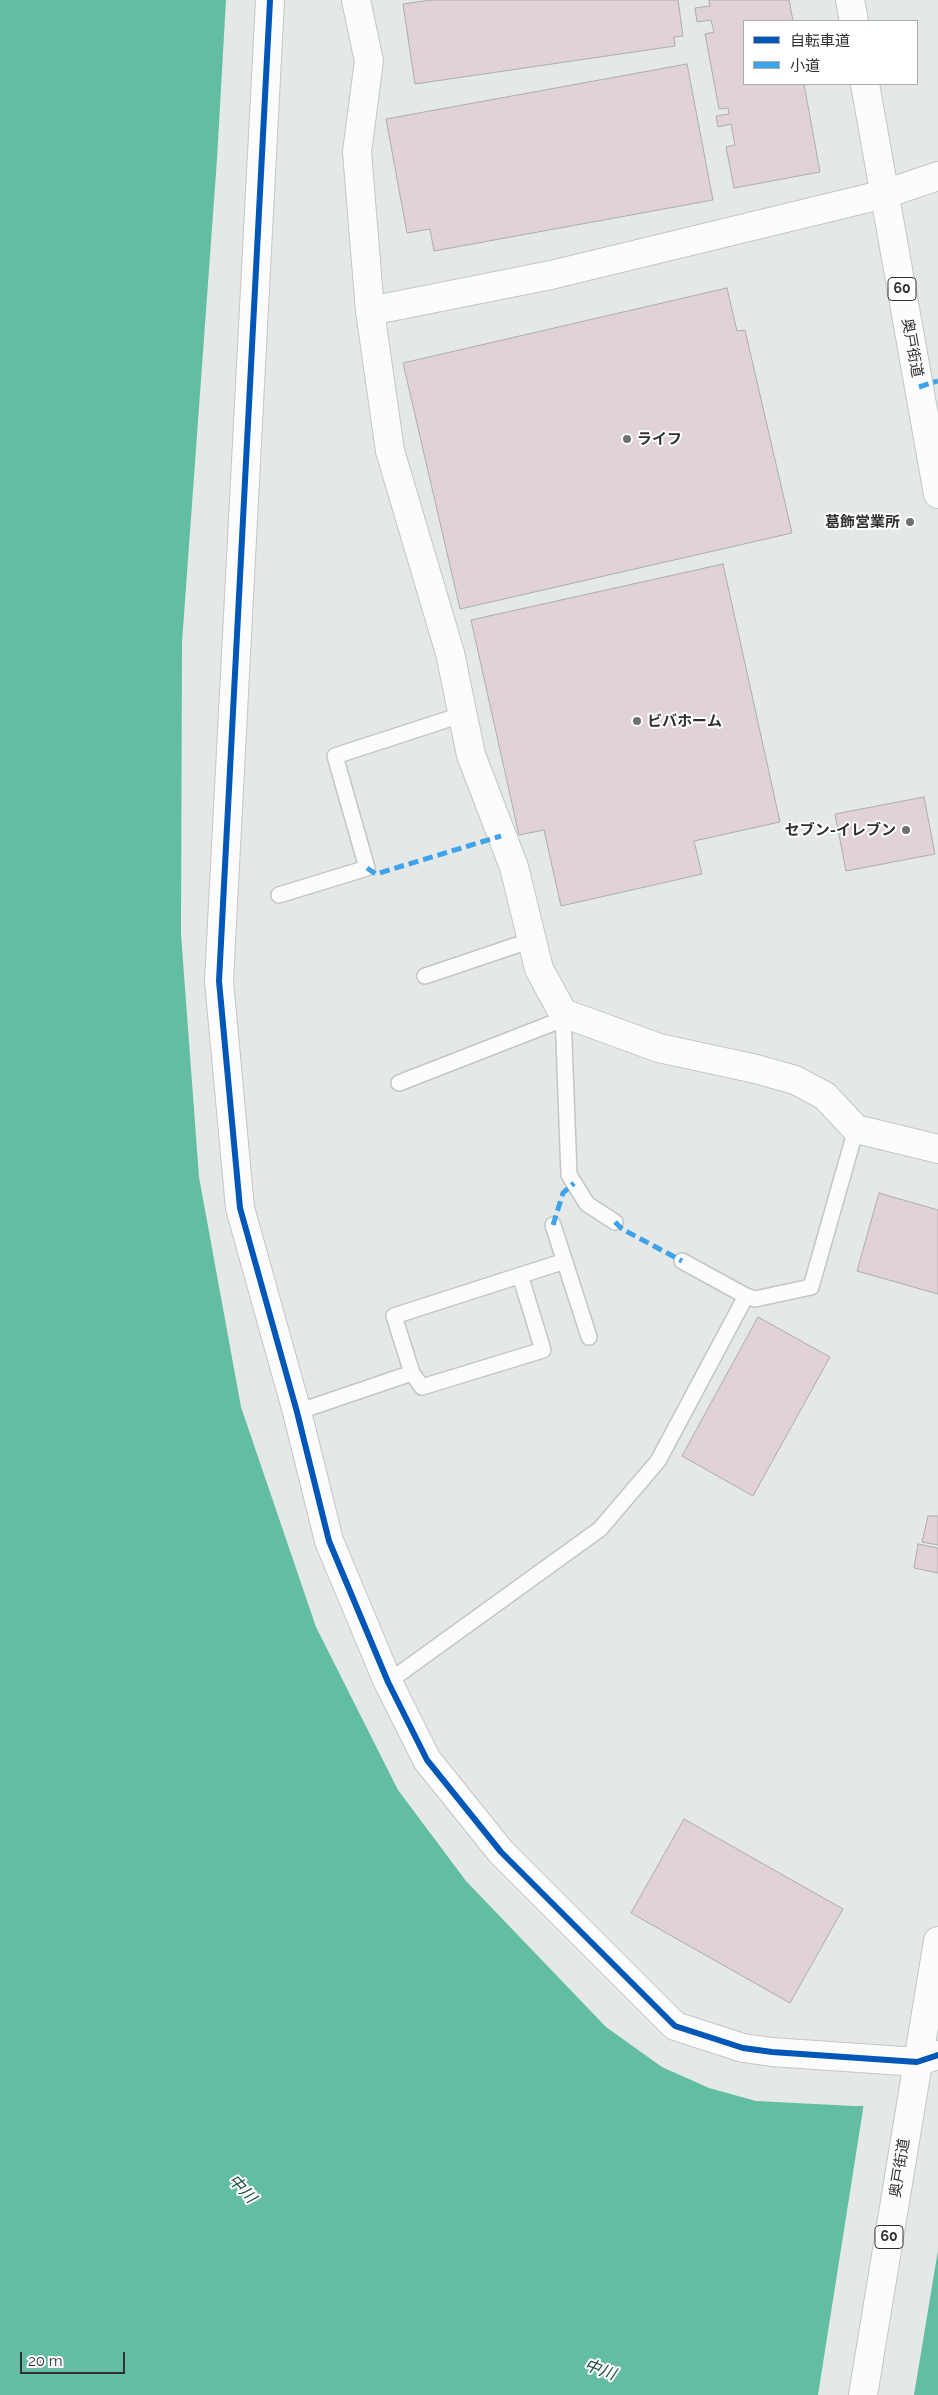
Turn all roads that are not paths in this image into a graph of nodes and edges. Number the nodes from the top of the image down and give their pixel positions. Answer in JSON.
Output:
{"nodes":[{"id":1,"x":270,"y":0,"type":"edge"},
{"id":2,"x":356,"y":0,"type":"edge"},
{"id":3,"x":850,"y":0,"type":"edge"},
{"id":4,"x":854,"y":20,"type":"edge"},
{"id":5,"x":865,"y":85,"type":"edge"},
{"id":6,"x":938,"y":176,"type":"edge"},
{"id":7,"x":885,"y":194,"type":"junction"},
{"id":8,"x":370,"y":311,"type":"junction"},
{"id":9,"x":938,"y":492,"type":"edge"},
{"id":10,"x":461,"y":715,"type":"junction"},
{"id":11,"x":279,"y":895,"type":"dead end"},
{"id":12,"x":532,"y":940,"type":"junction"},
{"id":13,"x":425,"y":976,"type":"dead end"},
{"id":14,"x":564,"y":1013,"type":"junction"},
{"id":15,"x":399,"y":1083,"type":"dead end"},
{"id":16,"x":856,"y":1129,"type":"junction"},
{"id":17,"x":938,"y":1149,"type":"edge"},
{"id":18,"x":616,"y":1222,"type":"dead end"},
{"id":19,"x":553,"y":1225,"type":"dead end"},
{"id":20,"x":682,"y":1260,"type":"dead end"},
{"id":21,"x":565,"y":1261,"type":"junction"},
{"id":22,"x":520,"y":1275,"type":"junction"},
{"id":23,"x":746,"y":1296,"type":"junction"},
{"id":24,"x":590,"y":1336,"type":"dead end"},
{"id":25,"x":412,"y":1373,"type":"junction"},
{"id":26,"x":297,"y":1412,"type":"junction"},
{"id":27,"x":388,"y":1682,"type":"junction"},
{"id":28,"x":938,"y":1941,"type":"edge"},
{"id":29,"x":923,"y":2065,"type":"edge"},
{"id":30,"x":863,"y":2395,"type":"edge"}],
"edges":[{"from":1,"to":26,"type":"street"},
{"from":2,"to":8,"type":"street"},
{"from":3,"to":4,"type":"street"},
{"from":5,"to":7,"type":"street","name":"奥戸街道","number":"60"},
{"from":6,"to":7,"type":"street"},
{"from":7,"to":8,"type":"street"},
{"from":7,"to":9,"type":"street","name":"奥戸街道","number":"60"},
{"from":8,"to":10,"type":"street"},
{"from":10,"to":11,"type":"lane"},
{"from":10,"to":12,"type":"street"},
{"from":12,"to":13,"type":"lane"},
{"from":12,"to":14,"type":"street"},
{"from":14,"to":15,"type":"lane"},
{"from":14,"to":16,"type":"street"},
{"from":14,"to":18,"type":"lane"},
{"from":16,"to":17,"type":"street"},
{"from":16,"to":23,"type":"lane"},
{"from":19,"to":21,"type":"lane"},
{"from":20,"to":23,"type":"lane"},
{"from":21,"to":22,"type":"lane"},
{"from":21,"to":24,"type":"lane"},
{"from":22,"to":25,"type":"lane"},
{"from":22,"to":25,"type":"lane"},
{"from":23,"to":27,"type":"lane"},
{"from":25,"to":26,"type":"lane"},
{"from":26,"to":27,"type":"street"},
{"from":27,"to":29,"type":"street"},
{"from":28,"to":29,"type":"street","name":"奥戸街道","number":"60"},
{"from":29,"to":30,"type":"street","name":"奥戸街道","number":"60"}]}
